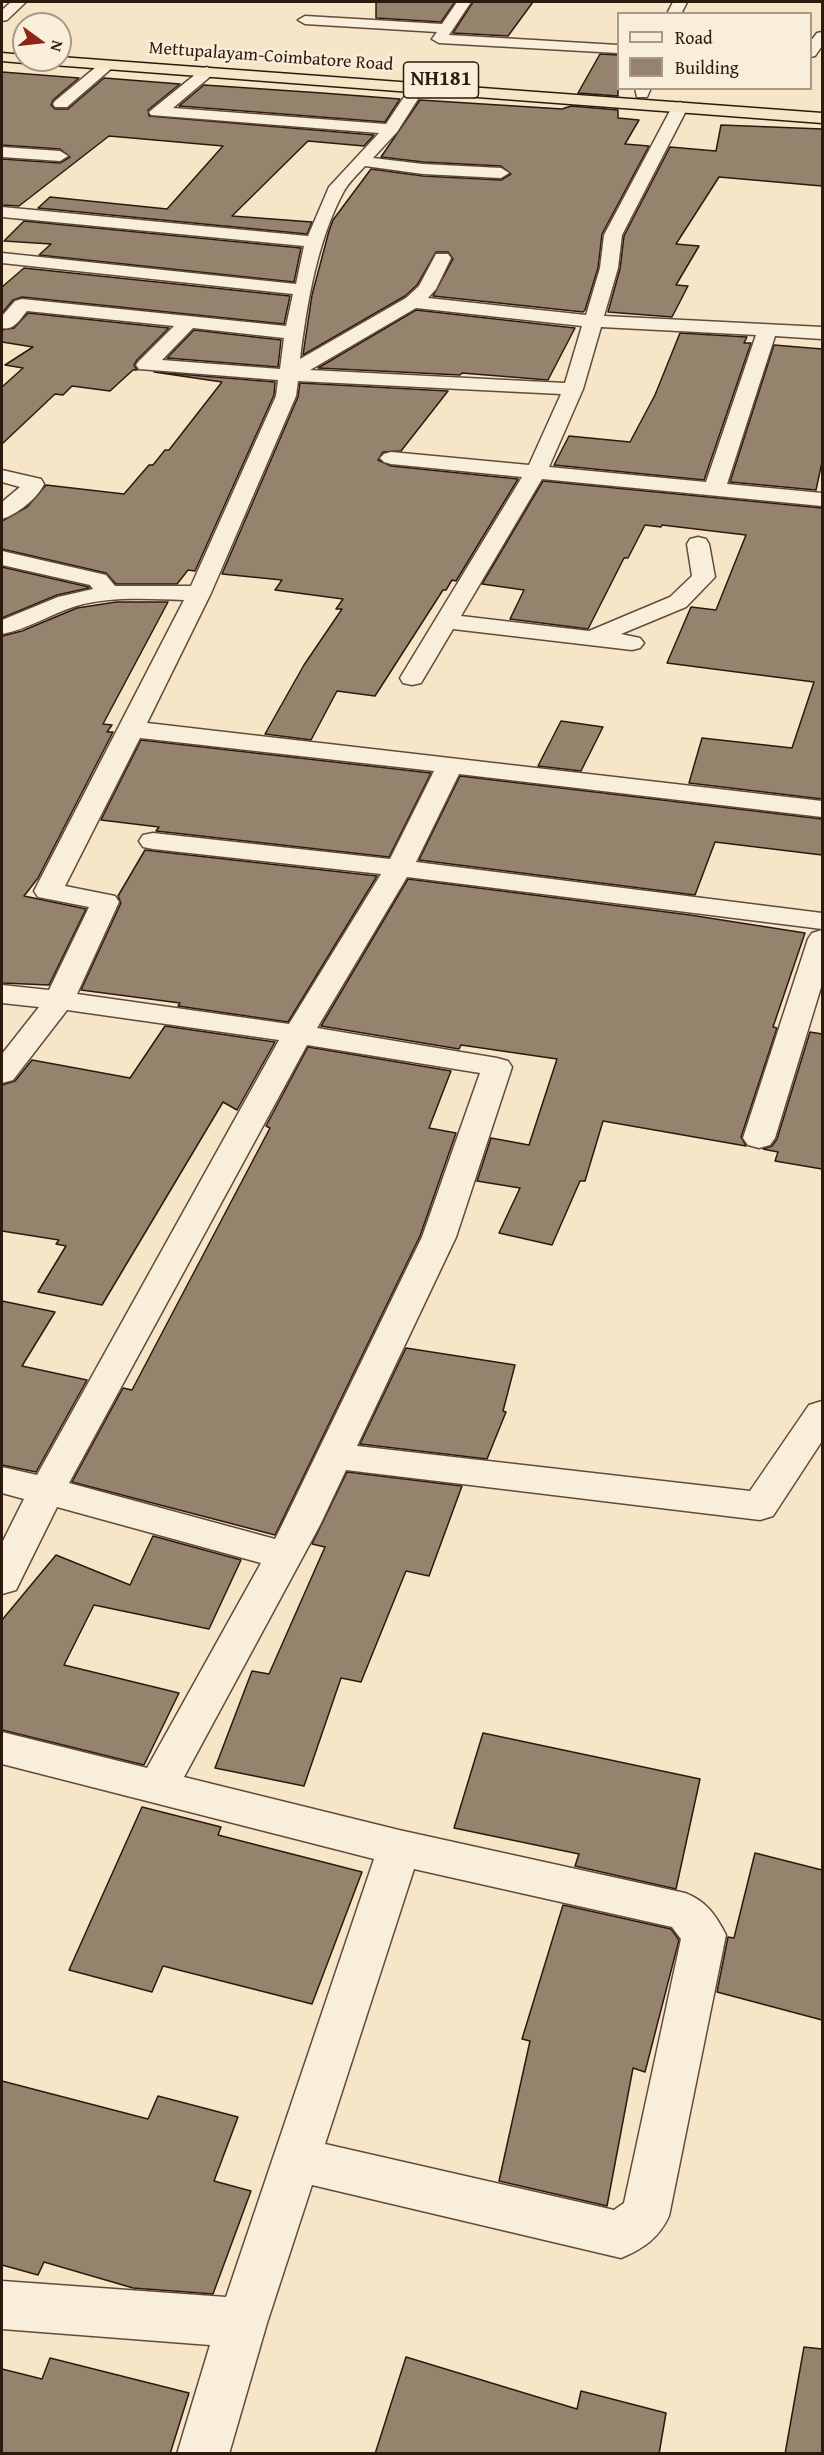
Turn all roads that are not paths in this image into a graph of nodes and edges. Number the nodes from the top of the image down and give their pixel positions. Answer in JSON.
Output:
{"nodes":[{"id":1,"x":19,"y":2,"type":"edge"},
{"id":2,"x":464,"y":2,"type":"edge"},
{"id":3,"x":2,"y":17,"type":"edge"},
{"id":4,"x":305,"y":20,"type":"dead end"},
{"id":5,"x":446,"y":28,"type":"junction"},
{"id":6,"x":822,"y":36,"type":"edge"},
{"id":7,"x":617,"y":49,"type":"edge"},
{"id":8,"x":812,"y":50,"type":"edge"},
{"id":9,"x":72,"y":53,"type":"edge"},
{"id":10,"x":72,"y":62,"type":"edge"},
{"id":11,"x":107,"y":65,"type":"junction"},
{"id":12,"x":207,"y":72,"type":"junction"},
{"id":13,"x":417,"y":88,"type":"junction"},
{"id":14,"x":643,"y":91,"type":"edge"},
{"id":15,"x":583,"y":95,"type":"junction"},
{"id":16,"x":61,"y":104,"type":"dead end"},
{"id":17,"x":680,"y":107,"type":"junction"},
{"id":18,"x":822,"y":109,"type":"edge"},
{"id":19,"x":822,"y":117,"type":"edge"},
{"id":20,"x":391,"y":129,"type":"junction"},
{"id":21,"x":2,"y":152,"type":"edge"},
{"id":22,"x":60,"y":156,"type":"dead end"},
{"id":23,"x":362,"y":161,"type":"junction"},
{"id":24,"x":501,"y":173,"type":"dead end"},
{"id":25,"x":2,"y":212,"type":"edge"},
{"id":26,"x":314,"y":242,"type":"junction"},
{"id":27,"x":2,"y":258,"type":"edge"},
{"id":28,"x":442,"y":258,"type":"dead end"},
{"id":29,"x":304,"y":290,"type":"junction"},
{"id":30,"x":413,"y":302,"type":"junction"},
{"id":31,"x":592,"y":321,"type":"junction"},
{"id":32,"x":2,"y":322,"type":"edge"},
{"id":33,"x":189,"y":322,"type":"junction"},
{"id":34,"x":767,"y":330,"type":"junction"},
{"id":35,"x":294,"y":333,"type":"junction"},
{"id":36,"x":822,"y":333,"type":"edge"},
{"id":37,"x":287,"y":375,"type":"junction"},
{"id":38,"x":573,"y":389,"type":"junction"},
{"id":39,"x":391,"y":458,"type":"dead end"},
{"id":40,"x":536,"y":472,"type":"junction"},
{"id":41,"x":2,"y":476,"type":"edge"},
{"id":42,"x":714,"y":490,"type":"junction"},
{"id":43,"x":822,"y":500,"type":"edge"},
{"id":44,"x":2,"y":512,"type":"edge"},
{"id":45,"x":698,"y":544,"type":"dead end"},
{"id":46,"x":2,"y":558,"type":"edge"},
{"id":47,"x":106,"y":592,"type":"junction"},
{"id":48,"x":199,"y":593,"type":"junction"},
{"id":49,"x":447,"y":621,"type":"junction"},
{"id":50,"x":2,"y":627,"type":"edge"},
{"id":51,"x":592,"y":638,"type":"junction"},
{"id":52,"x":632,"y":643,"type":"dead end"},
{"id":53,"x":412,"y":678,"type":"dead end"},
{"id":54,"x":132,"y":729,"type":"junction"},
{"id":55,"x":450,"y":765,"type":"junction"},
{"id":56,"x":822,"y":809,"type":"edge"},
{"id":57,"x":153,"y":841,"type":"dead end"},
{"id":58,"x":399,"y":868,"type":"junction"},
{"id":59,"x":822,"y":921,"type":"edge"},
{"id":60,"x":822,"y":939,"type":"edge"},
{"id":61,"x":2,"y":994,"type":"edge"},
{"id":62,"x":59,"y":999,"type":"junction"},
{"id":63,"x":298,"y":1034,"type":"junction"},
{"id":64,"x":2,"y":1074,"type":"edge"},
{"id":65,"x":759,"y":1137,"type":"dead end"},
{"id":66,"x":822,"y":1414,"type":"edge"},
{"id":67,"x":334,"y":1456,"type":"junction"},
{"id":68,"x":2,"y":1480,"type":"edge"},
{"id":69,"x":46,"y":1490,"type":"junction"},
{"id":70,"x":283,"y":1555,"type":"junction"},
{"id":71,"x":2,"y":1580,"type":"edge"},
{"id":72,"x":2,"y":1748,"type":"edge"},
{"id":73,"x":158,"y":1786,"type":"junction"},
{"id":74,"x":399,"y":1848,"type":"junction"},
{"id":75,"x":296,"y":2159,"type":"junction"},
{"id":76,"x":2,"y":2305,"type":"edge"},
{"id":77,"x":242,"y":2323,"type":"junction"},
{"id":78,"x":203,"y":2454,"type":"edge"}],
"edges":[{"from":1,"to":3,"type":"street"},
{"from":2,"to":5,"type":"street"},
{"from":4,"to":5,"type":"street"},
{"from":5,"to":7,"type":"street"},
{"from":6,"to":8,"type":"street"},
{"from":9,"to":15,"type":"highway","number":"NH181"},
{"from":10,"to":11,"type":"highway","name":"Mettupalayam-Coimbatore Road","number":"NH181"},
{"from":11,"to":12,"type":"highway","name":"Mettupalayam-Coimbatore Road","number":"NH181"},
{"from":11,"to":16,"type":"street"},
{"from":12,"to":13,"type":"highway","name":"Mettupalayam-Coimbatore Road","number":"NH181"},
{"from":12,"to":20,"type":"street"},
{"from":13,"to":15,"type":"highway","name":"Mettupalayam-Coimbatore Road","number":"NH181"},
{"from":13,"to":20,"type":"street"},
{"from":14,"to":15,"type":"highway","number":"NH181"},
{"from":14,"to":18,"type":"highway","number":"NH181"},
{"from":15,"to":17,"type":"highway","name":"Mettupalayam-Coimbatore Road","number":"NH181"},
{"from":17,"to":19,"type":"highway","name":"Mettupalayam-Coimbatore Road","number":"NH181"},
{"from":17,"to":31,"type":"street"},
{"from":20,"to":23,"type":"street"},
{"from":21,"to":22,"type":"street"},
{"from":23,"to":24,"type":"street"},
{"from":23,"to":26,"type":"street"},
{"from":25,"to":26,"type":"street"},
{"from":26,"to":29,"type":"street"},
{"from":27,"to":29,"type":"street"},
{"from":28,"to":30,"type":"street"},
{"from":29,"to":35,"type":"street"},
{"from":30,"to":31,"type":"street"},
{"from":30,"to":37,"type":"street"},
{"from":31,"to":34,"type":"street"},
{"from":31,"to":38,"type":"street"},
{"from":32,"to":33,"type":"street"},
{"from":33,"to":35,"type":"street"},
{"from":33,"to":37,"type":"street"},
{"from":34,"to":36,"type":"street"},
{"from":34,"to":42,"type":"street"},
{"from":35,"to":37,"type":"street"},
{"from":37,"to":38,"type":"street"},
{"from":37,"to":48,"type":"street"},
{"from":38,"to":40,"type":"street"},
{"from":39,"to":40,"type":"street"},
{"from":40,"to":42,"type":"street"},
{"from":40,"to":49,"type":"street"},
{"from":41,"to":44,"type":"street"},
{"from":42,"to":43,"type":"street"},
{"from":45,"to":51,"type":"street"},
{"from":46,"to":47,"type":"street"},
{"from":47,"to":48,"type":"street"},
{"from":47,"to":50,"type":"street"},
{"from":48,"to":54,"type":"street"},
{"from":49,"to":51,"type":"street"},
{"from":49,"to":53,"type":"street"},
{"from":51,"to":52,"type":"street"},
{"from":54,"to":55,"type":"street"},
{"from":54,"to":62,"type":"street"},
{"from":55,"to":56,"type":"street"},
{"from":55,"to":58,"type":"street"},
{"from":57,"to":58,"type":"street"},
{"from":58,"to":59,"type":"street"},
{"from":58,"to":63,"type":"street"},
{"from":60,"to":65,"type":"street"},
{"from":61,"to":62,"type":"street"},
{"from":62,"to":63,"type":"street"},
{"from":62,"to":64,"type":"street"},
{"from":63,"to":67,"type":"street"},
{"from":63,"to":69,"type":"street"},
{"from":66,"to":67,"type":"street"},
{"from":67,"to":70,"type":"street"},
{"from":68,"to":69,"type":"street"},
{"from":69,"to":70,"type":"street"},
{"from":69,"to":71,"type":"street"},
{"from":70,"to":73,"type":"street"},
{"from":72,"to":73,"type":"street"},
{"from":73,"to":74,"type":"street"},
{"from":74,"to":75,"type":"street"},
{"from":74,"to":75,"type":"street"},
{"from":75,"to":77,"type":"street"},
{"from":76,"to":77,"type":"street"},
{"from":77,"to":78,"type":"street"}]}
